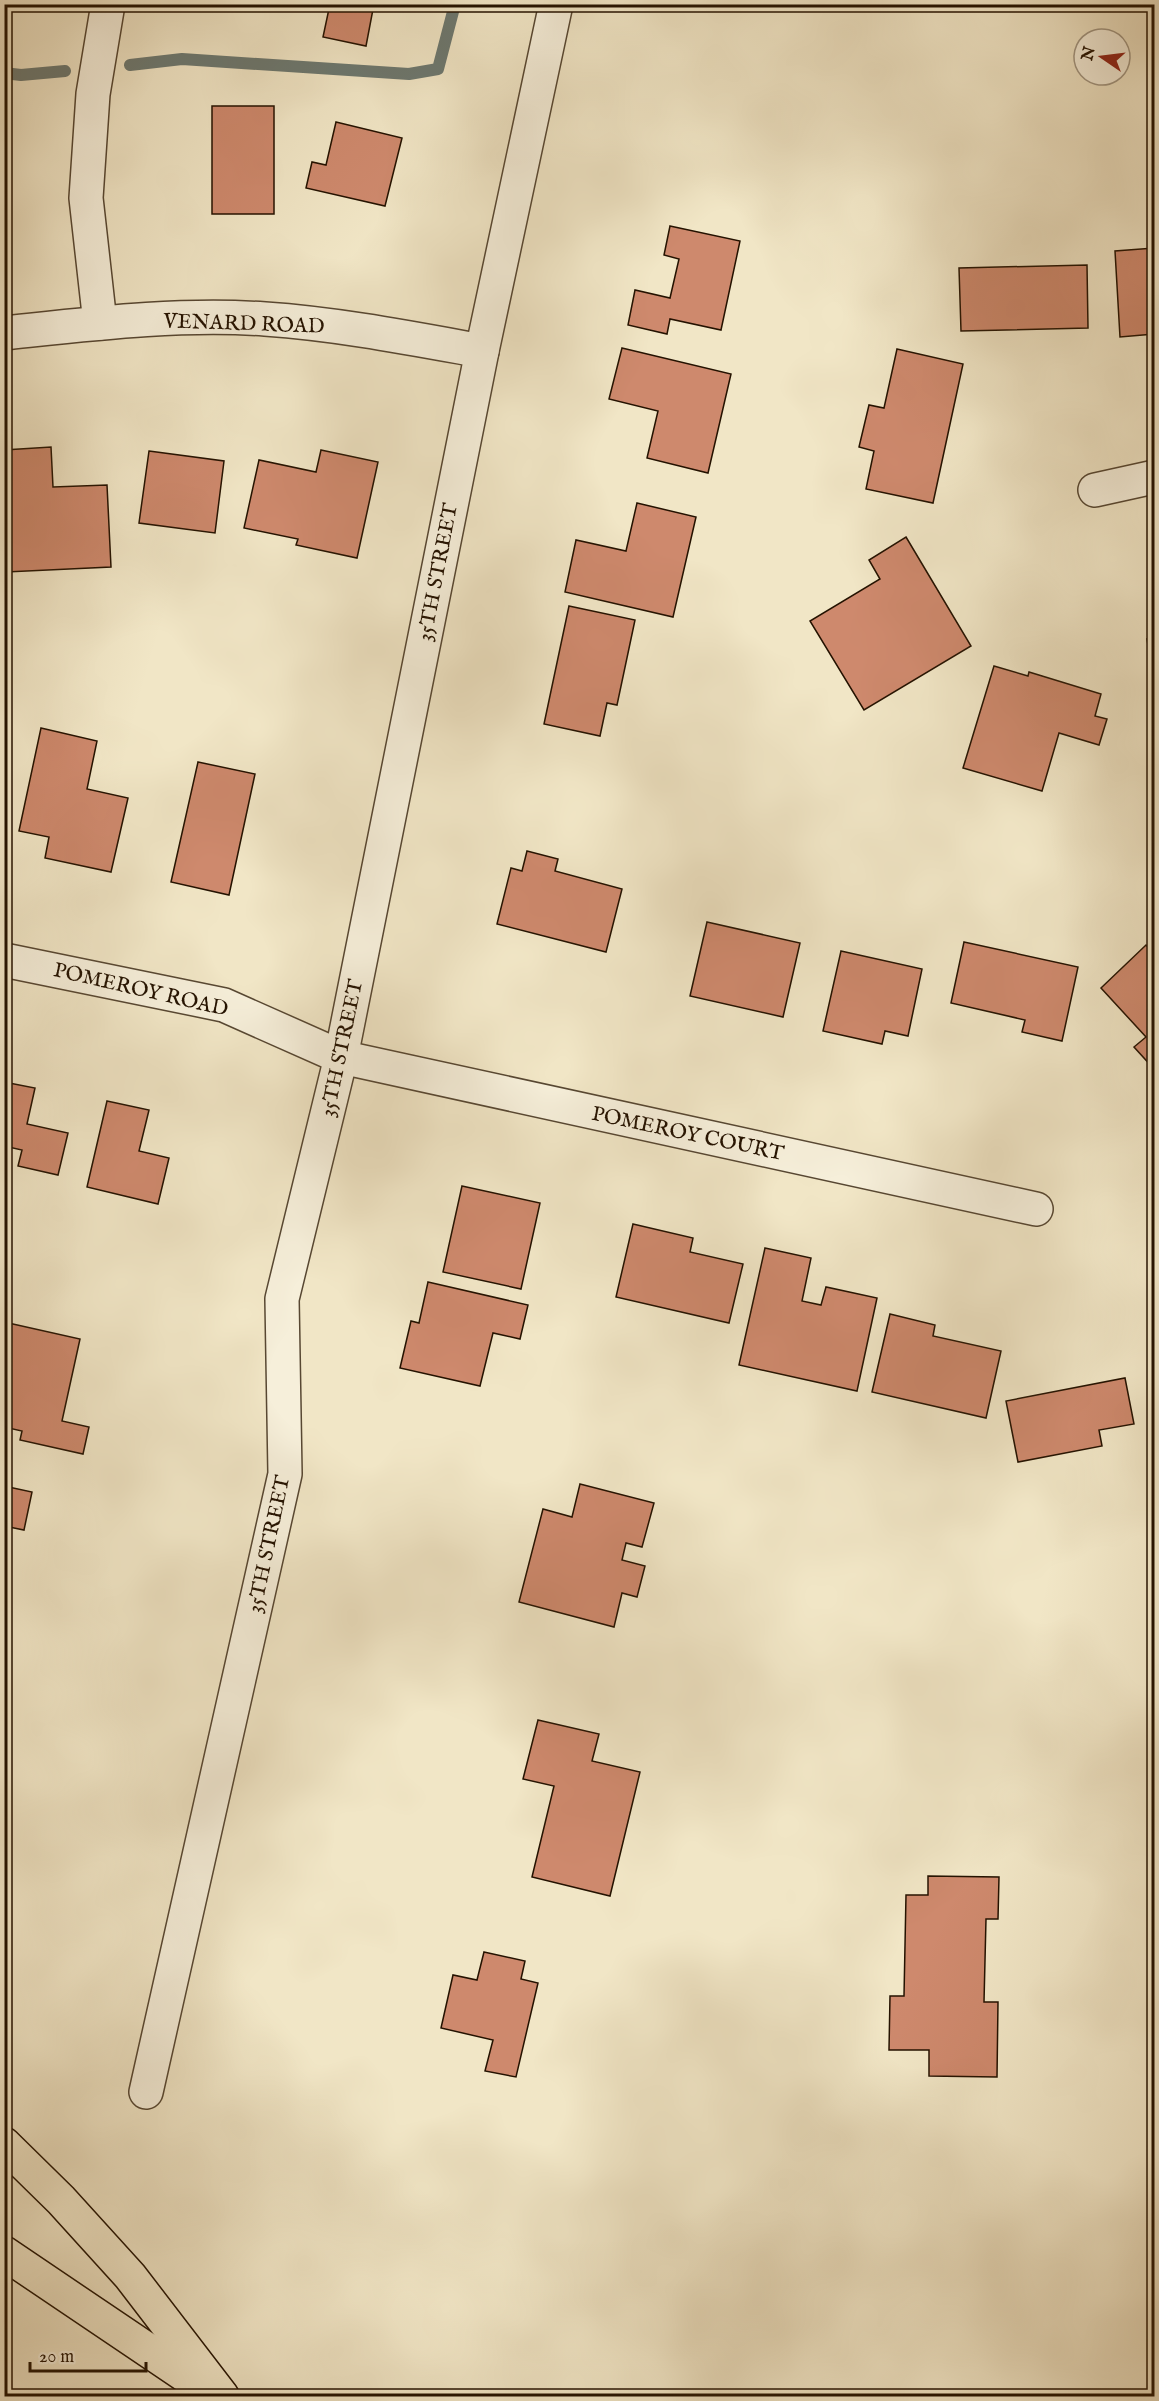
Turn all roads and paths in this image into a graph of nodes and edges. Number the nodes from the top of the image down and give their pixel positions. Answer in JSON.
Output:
{"nodes":[{"id":1,"x":108,"y":4,"type":"edge"},
{"id":2,"x":556,"y":4,"type":"edge"},
{"id":3,"x":100,"y":323,"type":"junction"},
{"id":4,"x":4,"y":333,"type":"edge"},
{"id":5,"x":482,"y":351,"type":"junction"},
{"id":6,"x":1155,"y":477,"type":"edge"},
{"id":7,"x":1095,"y":490,"type":"dead end"},
{"id":8,"x":4,"y":960,"type":"edge"},
{"id":9,"x":341,"y":1057,"type":"junction"},
{"id":10,"x":1036,"y":1209,"type":"dead end"},
{"id":11,"x":146,"y":2092,"type":"dead end"},
{"id":12,"x":4,"y":2144,"type":"edge"},
{"id":13,"x":4,"y":2253,"type":"edge"},
{"id":14,"x":216,"y":2397,"type":"edge"},
{"id":15,"x":222,"y":2397,"type":"edge"}],
"edges":[{"from":1,"to":3,"type":"street"},
{"from":2,"to":5,"type":"street","name":"35TH STREET"},
{"from":3,"to":4,"type":"street","name":"VENARD ROAD"},
{"from":3,"to":5,"type":"street","name":"VENARD ROAD"},
{"from":5,"to":9,"type":"street","name":"35TH STREET"},
{"from":6,"to":7,"type":"street"},
{"from":8,"to":9,"type":"street","name":"POMEROY ROAD"},
{"from":9,"to":10,"type":"street","name":"POMEROY COURT"},
{"from":9,"to":11,"type":"street","name":"35TH STREET"},
{"from":12,"to":15,"type":"highway"},
{"from":13,"to":14,"type":"highway"}]}
